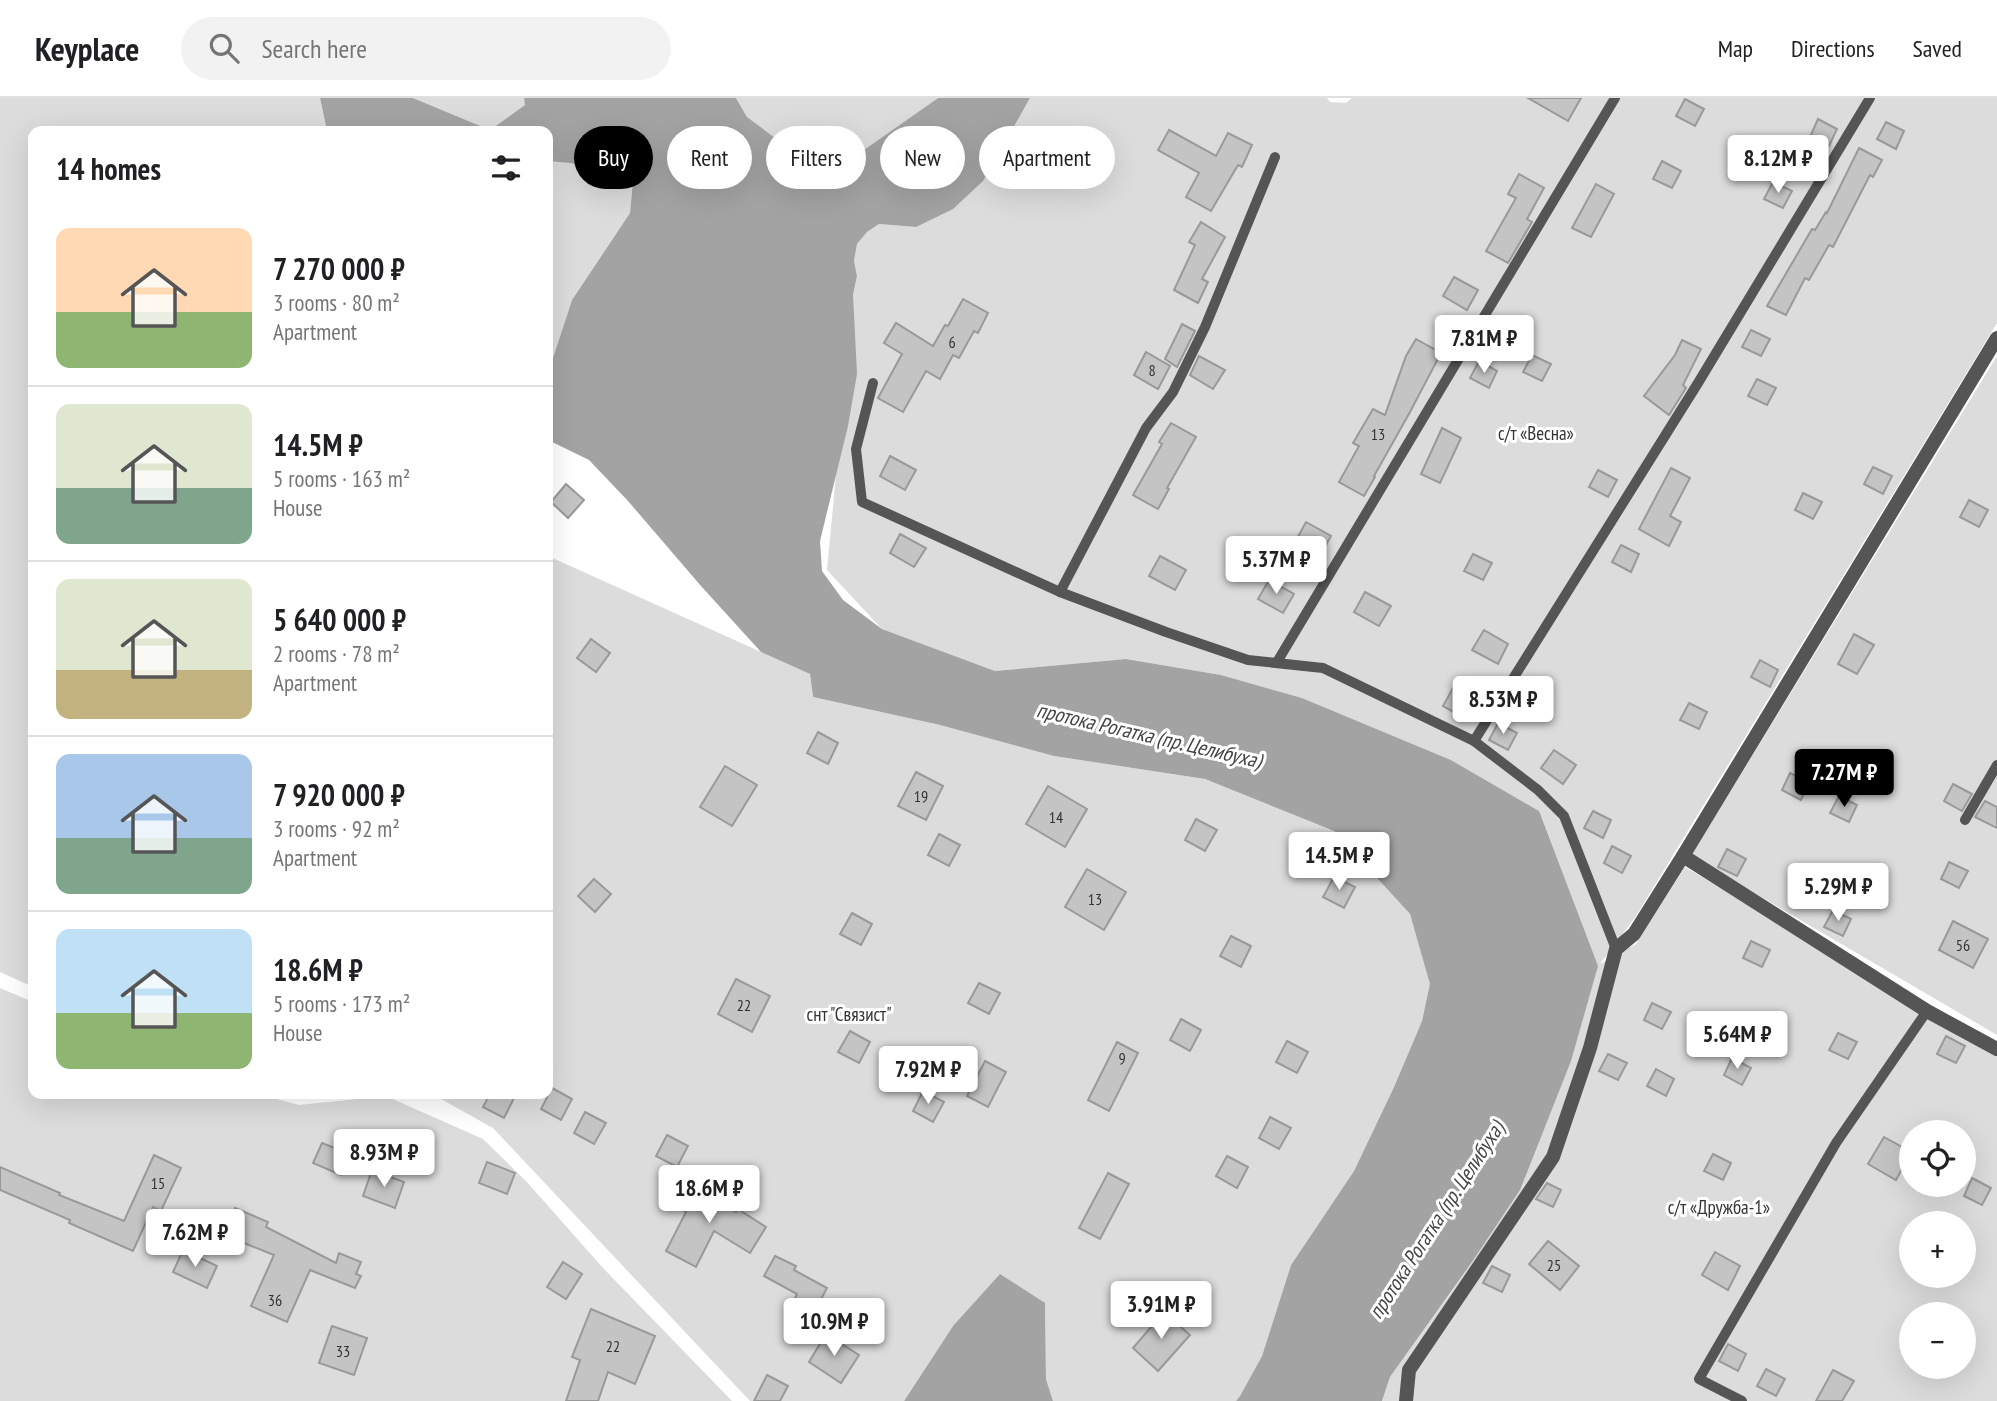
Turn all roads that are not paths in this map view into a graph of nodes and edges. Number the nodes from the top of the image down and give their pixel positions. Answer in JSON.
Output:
{"nodes":[{"id":1,"x":1615,"y":98,"type":"edge"},
{"id":2,"x":1870,"y":98,"type":"edge"},
{"id":3,"x":1275,"y":157,"type":"dead end"},
{"id":4,"x":1997,"y":338,"type":"edge"},
{"id":5,"x":873,"y":383,"type":"dead end"},
{"id":6,"x":1060,"y":592,"type":"junction"},
{"id":7,"x":1277,"y":662,"type":"junction"},
{"id":8,"x":1474,"y":741,"type":"junction"},
{"id":9,"x":1997,"y":765,"type":"edge"},
{"id":10,"x":1965,"y":820,"type":"dead end"},
{"id":11,"x":1683,"y":856,"type":"junction"},
{"id":12,"x":1616,"y":949,"type":"junction"},
{"id":13,"x":1927,"y":1011,"type":"junction"},
{"id":14,"x":1997,"y":1049,"type":"edge"},
{"id":15,"x":1406,"y":1401,"type":"edge"},
{"id":16,"x":1742,"y":1401,"type":"edge"}],
"edges":[{"from":1,"to":7,"type":"lane"},
{"from":2,"to":8,"type":"lane"},
{"from":3,"to":6,"type":"lane"},
{"from":4,"to":11,"type":"street"},
{"from":5,"to":6,"type":"lane"},
{"from":6,"to":7,"type":"lane"},
{"from":7,"to":8,"type":"lane"},
{"from":8,"to":12,"type":"lane"},
{"from":9,"to":10,"type":"lane"},
{"from":11,"to":12,"type":"street"},
{"from":11,"to":13,"type":"street"},
{"from":12,"to":15,"type":"street"},
{"from":13,"to":14,"type":"street"},
{"from":13,"to":16,"type":"lane"}]}
